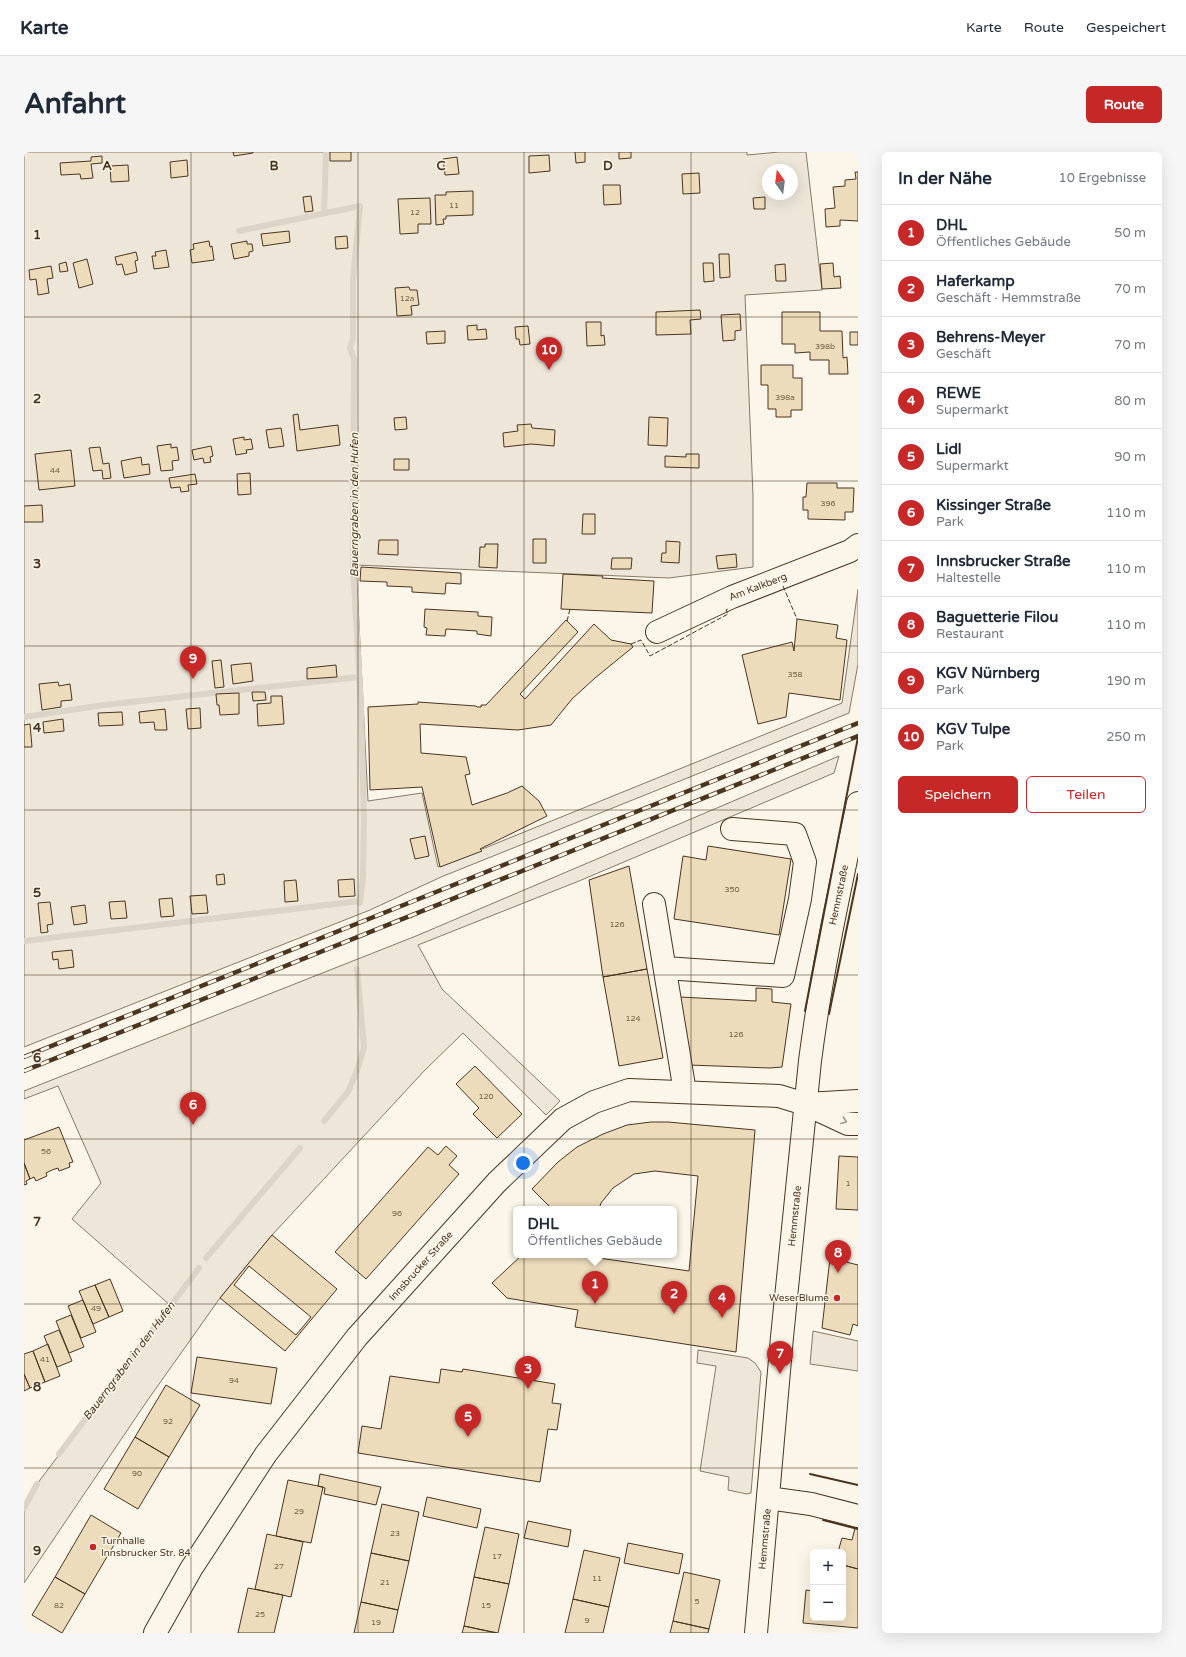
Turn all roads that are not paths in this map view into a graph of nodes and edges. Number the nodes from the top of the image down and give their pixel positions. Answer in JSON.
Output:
{"nodes":[{"id":1,"x":854,"y":548,"type":"edge"},
{"id":2,"x":657,"y":632,"type":"dead end"},
{"id":3,"x":858,"y":803,"type":"edge"},
{"id":4,"x":732,"y":829,"type":"dead end"},
{"id":5,"x":654,"y":904,"type":"dead end"},
{"id":6,"x":665,"y":968,"type":"junction"},
{"id":7,"x":685,"y":1092,"type":"junction"},
{"id":8,"x":858,"y":1101,"type":"edge"},
{"id":9,"x":805,"y":1104,"type":"junction"},
{"id":10,"x":858,"y":1124,"type":"edge"},
{"id":11,"x":768,"y":1498,"type":"junction"},
{"id":12,"x":858,"y":1516,"type":"edge"},
{"id":13,"x":155,"y":1633,"type":"edge"},
{"id":14,"x":756,"y":1633,"type":"edge"}],
"edges":[{"from":1,"to":2,"type":"street","name":"Am Kalkberg"},
{"from":3,"to":9,"type":"street","name":"Hemmstraße"},
{"from":4,"to":6,"type":"street"},
{"from":5,"to":6,"type":"street"},
{"from":6,"to":7,"type":"street"},
{"from":7,"to":9,"type":"street","name":"Innsbrucker Straße"},
{"from":7,"to":13,"type":"street","name":"Innsbrucker Straße"},
{"from":8,"to":9,"type":"street"},
{"from":9,"to":10,"type":"street","one_way":true},
{"from":9,"to":11,"type":"street","name":"Hemmstraße"},
{"from":11,"to":12,"type":"street"},
{"from":11,"to":14,"type":"street","name":"Hemmstraße"}]}
